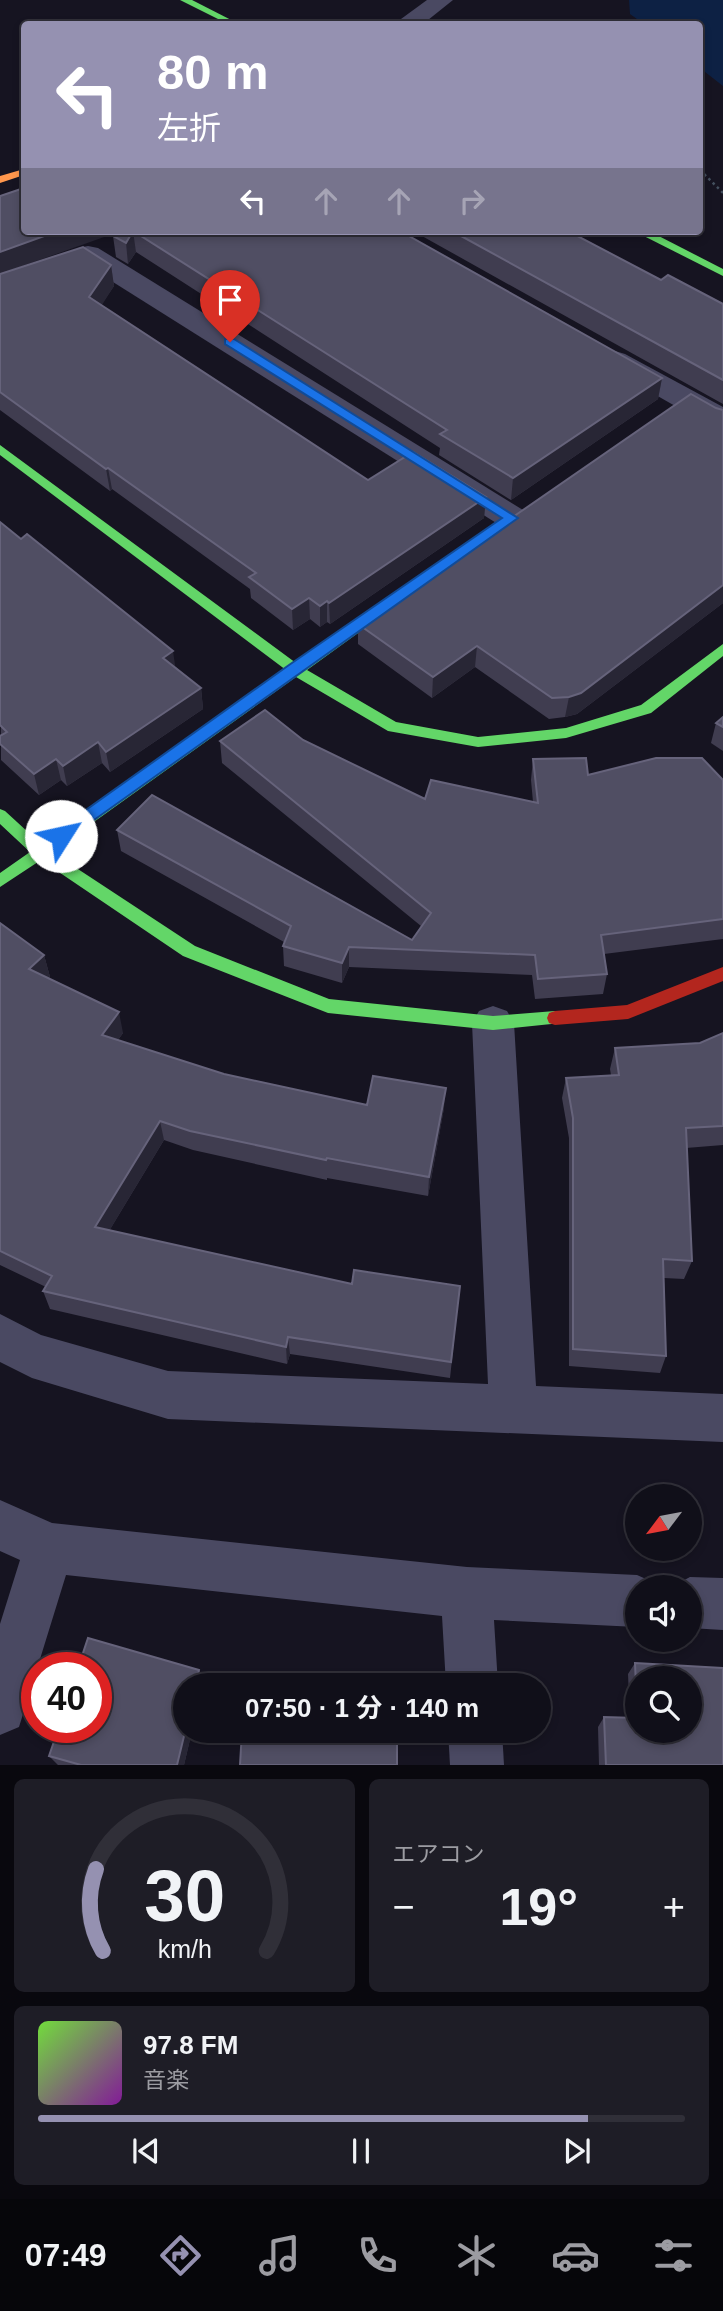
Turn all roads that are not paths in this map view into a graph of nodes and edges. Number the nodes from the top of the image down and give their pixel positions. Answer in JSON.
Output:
{"nodes":[{"id":1,"x":185,"y":0,"type":"edge"},
{"id":2,"x":442,"y":0,"type":"edge"},
{"id":3,"x":228,"y":21,"type":"edge"},
{"id":4,"x":413,"y":21,"type":"edge"},
{"id":5,"x":21,"y":173,"type":"edge"},
{"id":6,"x":0,"y":180,"type":"edge"},
{"id":7,"x":648,"y":235,"type":"edge"},
{"id":8,"x":89,"y":254,"type":"edge"},
{"id":9,"x":723,"y":273,"type":"edge"},
{"id":10,"x":590,"y":345,"type":"edge"},
{"id":11,"x":723,"y":420,"type":"edge"},
{"id":12,"x":0,"y":449,"type":"edge"},
{"id":13,"x":512,"y":518,"type":"edge"},
{"id":14,"x":408,"y":590,"type":"edge"},
{"id":15,"x":723,"y":649,"type":"edge"},
{"id":16,"x":294,"y":669,"type":"junction"},
{"id":17,"x":0,"y":815,"type":"edge"},
{"id":18,"x":39,"y":851,"type":"junction"},
{"id":19,"x":0,"y":881,"type":"edge"},
{"id":20,"x":723,"y":974,"type":"edge"},
{"id":21,"x":493,"y":1023,"type":"junction"},
{"id":22,"x":0,"y":1337,"type":"edge"},
{"id":23,"x":513,"y":1410,"type":"junction"},
{"id":24,"x":723,"y":1418,"type":"edge"},
{"id":25,"x":0,"y":1525,"type":"edge"},
{"id":26,"x":49,"y":1548,"type":"junction"},
{"id":27,"x":467,"y":1593,"type":"junction"},
{"id":28,"x":625,"y":1600,"type":"edge"},
{"id":29,"x":702,"y":1603,"type":"edge"},
{"id":30,"x":723,"y":1604,"type":"edge"},
{"id":31,"x":471,"y":1673,"type":"edge"},
{"id":32,"x":0,"y":1708,"type":"edge"},
{"id":33,"x":476,"y":1743,"type":"edge"},
{"id":34,"x":477,"y":1765,"type":"edge"}],
"edges":[{"from":1,"to":3,"type":"street"},
{"from":2,"to":4,"type":"street"},
{"from":5,"to":6,"type":"street"},
{"from":7,"to":9,"type":"street"},
{"from":8,"to":13,"type":"street"},
{"from":10,"to":11,"type":"street"},
{"from":12,"to":16,"type":"street"},
{"from":14,"to":16,"type":"street"},
{"from":15,"to":16,"type":"street"},
{"from":16,"to":18,"type":"street"},
{"from":17,"to":18,"type":"street"},
{"from":18,"to":19,"type":"street"},
{"from":18,"to":21,"type":"street"},
{"from":20,"to":21,"type":"street"},
{"from":21,"to":23,"type":"street"},
{"from":22,"to":23,"type":"street"},
{"from":23,"to":24,"type":"street"},
{"from":25,"to":26,"type":"street"},
{"from":26,"to":27,"type":"street"},
{"from":26,"to":32,"type":"street"},
{"from":27,"to":28,"type":"street"},
{"from":27,"to":31,"type":"street"},
{"from":29,"to":30,"type":"street"},
{"from":33,"to":34,"type":"street"}]}
